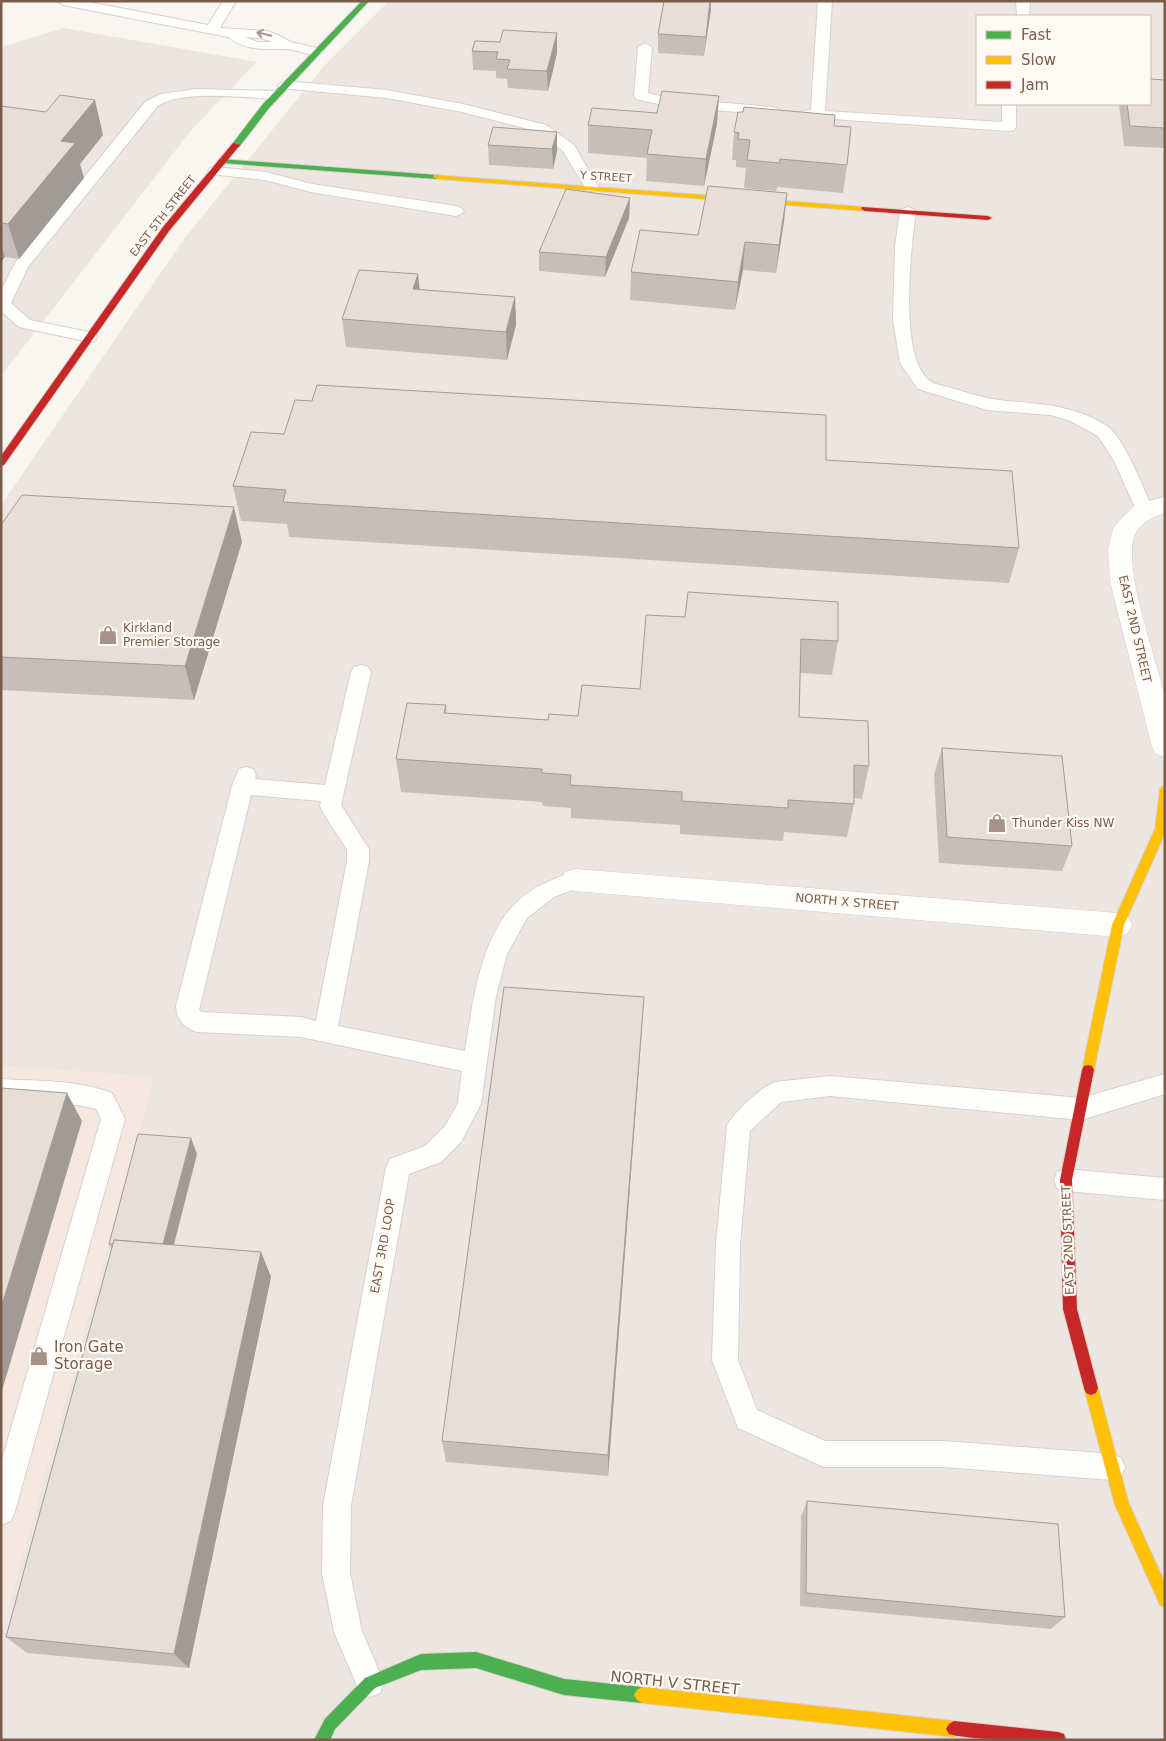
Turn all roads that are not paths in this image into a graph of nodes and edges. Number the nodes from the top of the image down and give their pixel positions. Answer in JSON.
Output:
{"nodes":[{"id":1,"x":63,"y":1,"type":"edge"},
{"id":2,"x":230,"y":1,"type":"edge"},
{"id":3,"x":366,"y":1,"type":"edge"},
{"id":4,"x":826,"y":1,"type":"edge"},
{"id":5,"x":1022,"y":1,"type":"edge"},
{"id":6,"x":1024,"y":15,"type":"edge"},
{"id":7,"x":212,"y":30,"type":"junction"},
{"id":8,"x":645,"y":47,"type":"dead end"},
{"id":9,"x":316,"y":52,"type":"junction"},
{"id":10,"x":280,"y":90,"type":"junction"},
{"id":11,"x":1009,"y":105,"type":"edge"},
{"id":12,"x":818,"y":114,"type":"junction"},
{"id":13,"x":219,"y":166,"type":"junction"},
{"id":14,"x":592,"y":188,"type":"junction"},
{"id":15,"x":456,"y":211,"type":"dead end"},
{"id":16,"x":908,"y":212,"type":"junction"},
{"id":17,"x":988,"y":218,"type":"dead end"},
{"id":18,"x":89,"y":337,"type":"junction"},
{"id":19,"x":1,"y":463,"type":"edge"},
{"id":20,"x":1154,"y":507,"type":"edge"},
{"id":21,"x":361,"y":672,"type":"dead end"},
{"id":22,"x":1165,"y":747,"type":"edge"},
{"id":23,"x":1165,"y":789,"type":"edge"},
{"id":24,"x":333,"y":794,"type":"junction"},
{"id":25,"x":575,"y":880,"type":"joint"},
{"id":26,"x":1118,"y":925,"type":"junction"},
{"id":27,"x":325,"y":1033,"type":"junction"},
{"id":28,"x":475,"y":1063,"type":"junction"},
{"id":29,"x":1165,"y":1084,"type":"edge"},
{"id":30,"x":1,"y":1089,"type":"edge"},
{"id":31,"x":1081,"y":1109,"type":"junction"},
{"id":32,"x":1066,"y":1180,"type":"junction"},
{"id":33,"x":1165,"y":1189,"type":"edge"},
{"id":34,"x":1112,"y":1467,"type":"junction"},
{"id":35,"x":1,"y":1511,"type":"edge"},
{"id":36,"x":1165,"y":1600,"type":"edge"},
{"id":37,"x":370,"y":1683,"type":"junction"},
{"id":38,"x":322,"y":1740,"type":"edge"},
{"id":39,"x":1058,"y":1740,"type":"edge"}],
"edges":[{"from":1,"to":7,"type":"lane"},
{"from":2,"to":7,"type":"lane"},
{"from":3,"to":9,"type":"street","name":"EAST 5TH STREET"},
{"from":4,"to":12,"type":"lane"},
{"from":5,"to":6,"type":"lane"},
{"from":7,"to":9,"type":"lane"},
{"from":8,"to":12,"type":"lane"},
{"from":9,"to":10,"type":"street","name":"EAST 5TH STREET"},
{"from":10,"to":13,"type":"street","name":"EAST 5TH STREET"},
{"from":10,"to":14,"type":"lane"},
{"from":10,"to":18,"type":"lane"},
{"from":11,"to":12,"type":"lane"},
{"from":13,"to":14,"type":"street","name":"Y STREET"},
{"from":13,"to":15,"type":"lane"},
{"from":13,"to":18,"type":"street","name":"EAST 5TH STREET"},
{"from":14,"to":16,"type":"street","name":"Y STREET"},
{"from":16,"to":17,"type":"street","name":"Y STREET"},
{"from":16,"to":20,"type":"lane"},
{"from":18,"to":19,"type":"street","name":"EAST 5TH STREET"},
{"from":20,"to":22,"type":"street","name":"EAST 2ND STREET"},
{"from":21,"to":24,"type":"lane"},
{"from":23,"to":26,"type":"street","name":"EAST 2ND STREET"},
{"from":24,"to":27,"type":"lane"},
{"from":24,"to":27,"type":"lane"},
{"from":25,"to":26,"type":"street","name":"NORTH X STREET"},
{"from":25,"to":28,"type":"lane","name":"EAST 3RD LOOP"},
{"from":26,"to":31,"type":"street","name":"EAST 2ND STREET"},
{"from":27,"to":28,"type":"lane"},
{"from":28,"to":37,"type":"lane","name":"EAST 3RD LOOP"},
{"from":29,"to":31,"type":"lane"},
{"from":30,"to":35,"type":"lane"},
{"from":31,"to":32,"type":"street","name":"EAST 2ND STREET"},
{"from":31,"to":34,"type":"lane"},
{"from":32,"to":33,"type":"lane"},
{"from":32,"to":34,"type":"street","name":"EAST 2ND STREET"},
{"from":34,"to":36,"type":"street","name":"EAST 2ND STREET"},
{"from":37,"to":38,"type":"street","name":"NORTH V STREET"},
{"from":37,"to":39,"type":"street","name":"NORTH V STREET"}]}
